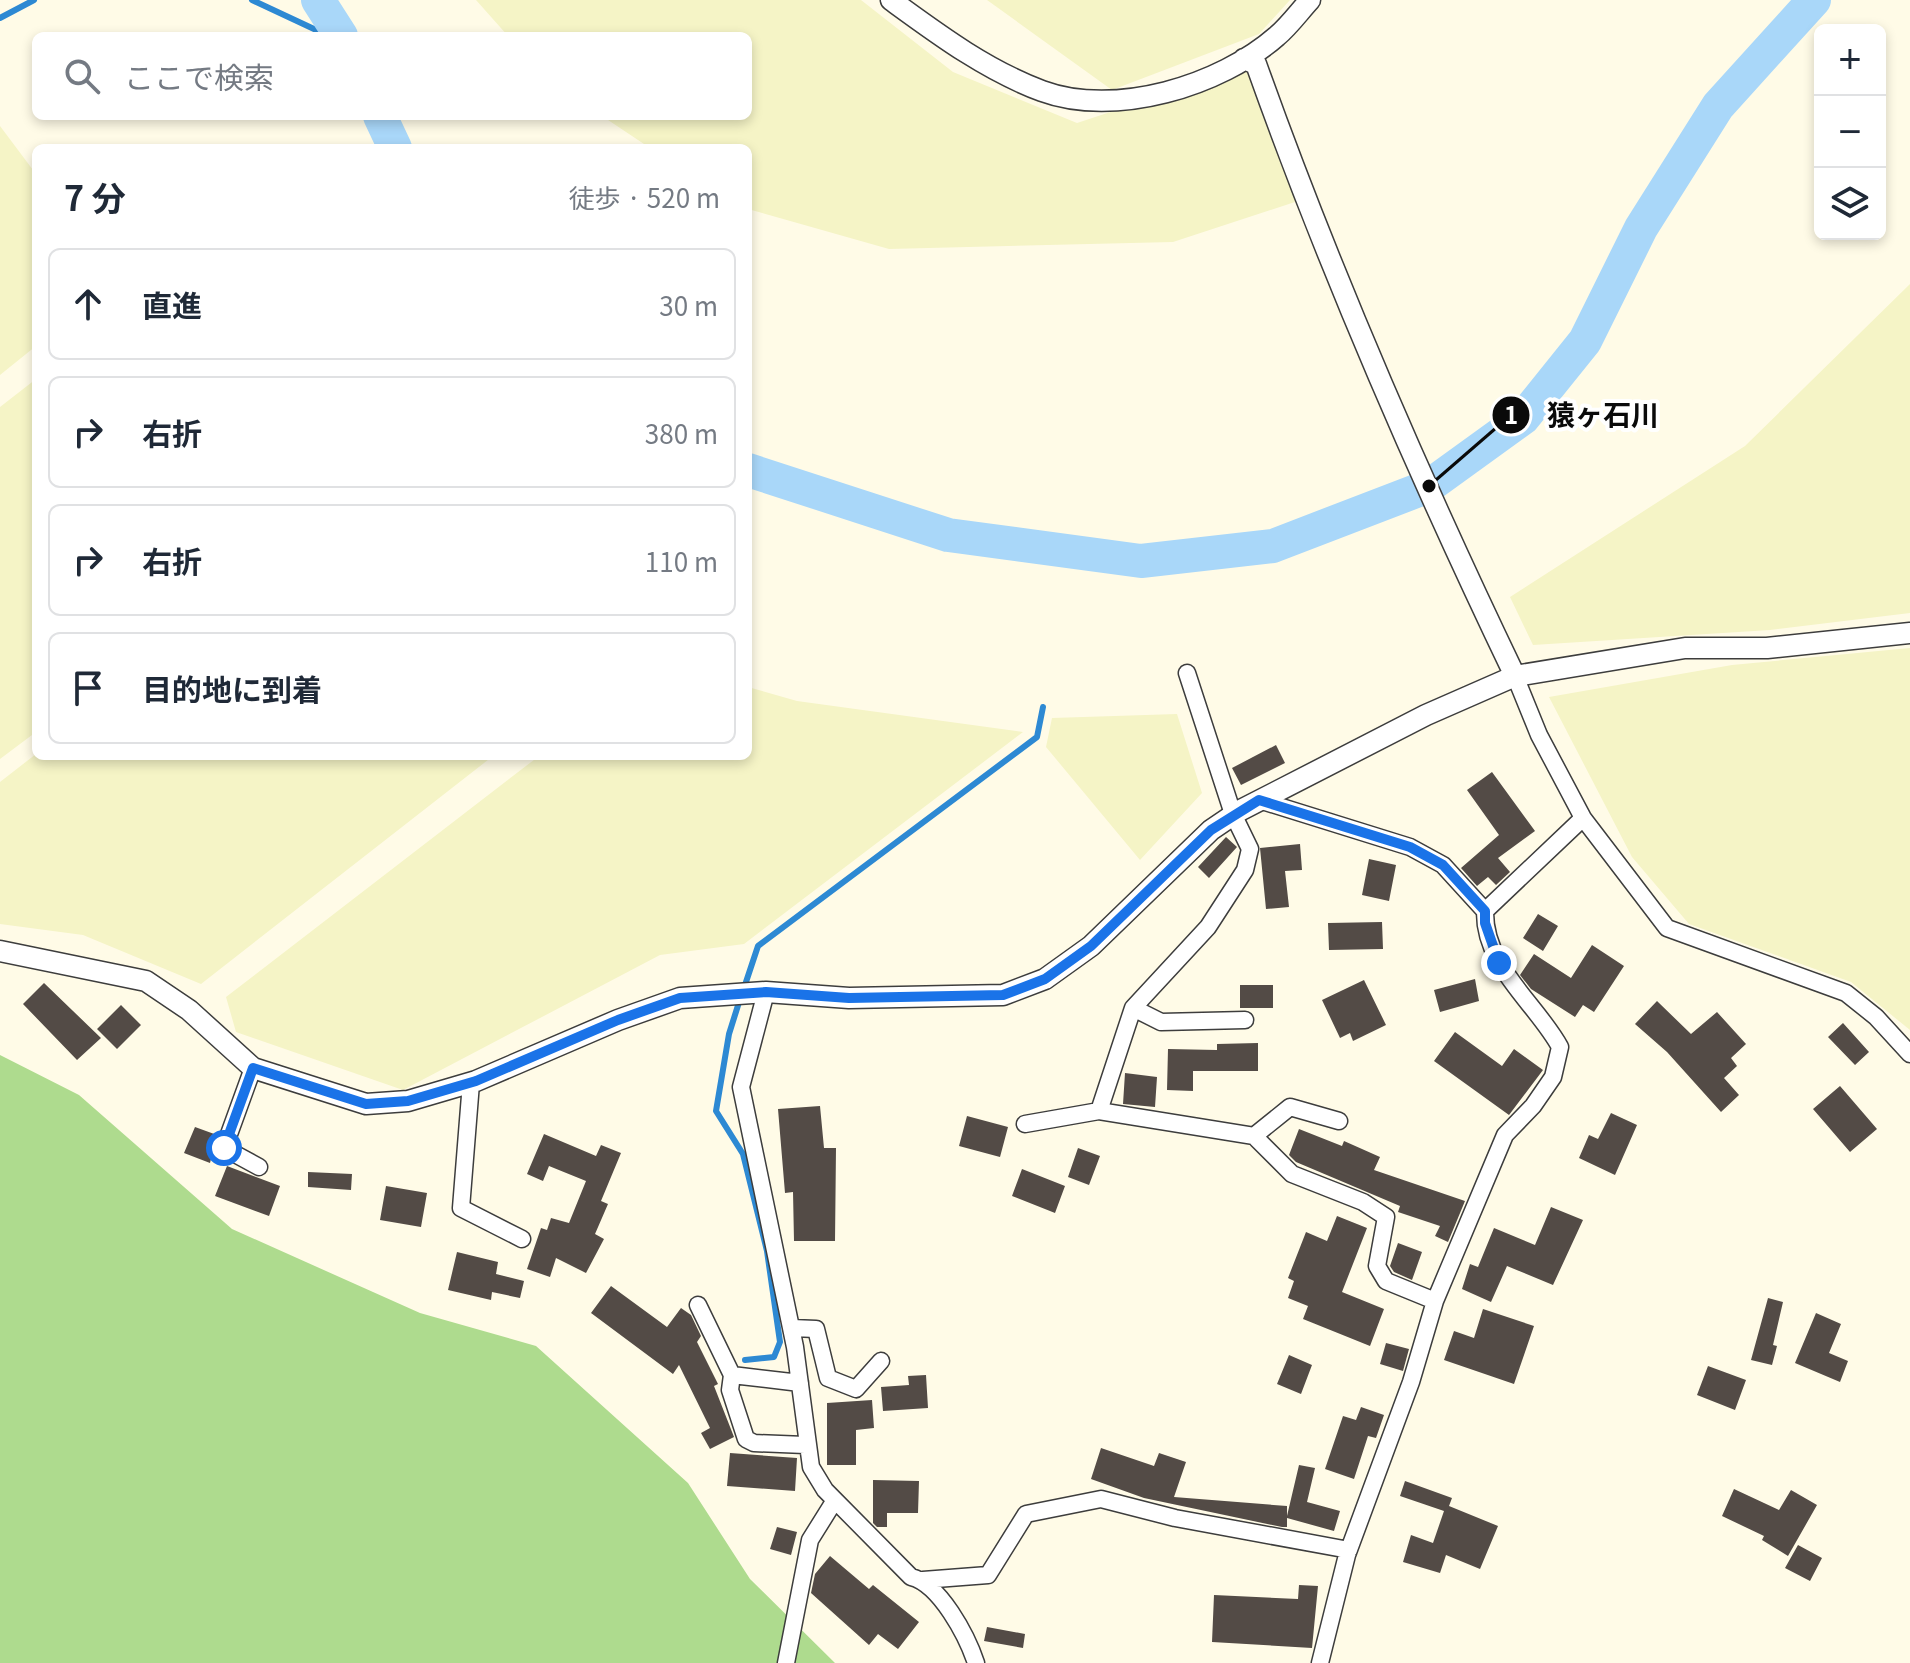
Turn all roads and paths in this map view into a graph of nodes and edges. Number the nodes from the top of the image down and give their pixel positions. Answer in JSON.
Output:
{"nodes":[{"id":1,"x":891,"y":0,"type":"edge"},
{"id":2,"x":1310,"y":0,"type":"edge"},
{"id":3,"x":1244,"y":59,"type":"junction"},
{"id":4,"x":1910,"y":633,"type":"edge"},
{"id":5,"x":1187,"y":673,"type":"dead end"},
{"id":6,"x":1515,"y":676,"type":"junction"},
{"id":7,"x":1259,"y":800,"type":"junction"},
{"id":8,"x":1233,"y":814,"type":"junction"},
{"id":9,"x":1583,"y":818,"type":"junction"},
{"id":10,"x":1485,"y":911,"type":"junction"},
{"id":11,"x":0,"y":951,"type":"edge"},
{"id":12,"x":766,"y":992,"type":"junction"},
{"id":13,"x":1133,"y":1008,"type":"junction"},
{"id":14,"x":1245,"y":1020,"type":"dead end"},
{"id":15,"x":1910,"y":1054,"type":"edge"},
{"id":16,"x":253,"y":1068,"type":"junction"},
{"id":17,"x":471,"y":1083,"type":"junction"},
{"id":18,"x":1099,"y":1111,"type":"junction"},
{"id":19,"x":1339,"y":1121,"type":"dead end"},
{"id":20,"x":1025,"y":1124,"type":"dead end"},
{"id":21,"x":1254,"y":1136,"type":"junction"},
{"id":22,"x":259,"y":1167,"type":"dead end"},
{"id":23,"x":522,"y":1239,"type":"dead end"},
{"id":24,"x":1435,"y":1301,"type":"junction"},
{"id":25,"x":698,"y":1305,"type":"dead end"},
{"id":26,"x":792,"y":1328,"type":"junction"},
{"id":27,"x":881,"y":1361,"type":"dead end"},
{"id":28,"x":732,"y":1375,"type":"junction"},
{"id":29,"x":800,"y":1383,"type":"junction"},
{"id":30,"x":805,"y":1445,"type":"junction"},
{"id":31,"x":835,"y":1500,"type":"junction"},
{"id":32,"x":1349,"y":1550,"type":"junction"},
{"id":33,"x":923,"y":1580,"type":"junction"},
{"id":34,"x":786,"y":1663,"type":"edge"},
{"id":35,"x":976,"y":1663,"type":"edge"},
{"id":36,"x":1320,"y":1663,"type":"edge"}],
"edges":[{"from":1,"to":3,"type":"street"},
{"from":2,"to":3,"type":"street"},
{"from":3,"to":6,"type":"street"},
{"from":4,"to":6,"type":"street"},
{"from":5,"to":8,"type":"street"},
{"from":6,"to":7,"type":"street"},
{"from":6,"to":9,"type":"street"},
{"from":7,"to":8,"type":"street"},
{"from":7,"to":10,"type":"street"},
{"from":8,"to":12,"type":"street"},
{"from":8,"to":13,"type":"street"},
{"from":9,"to":10,"type":"street"},
{"from":9,"to":15,"type":"street"},
{"from":10,"to":24,"type":"street"},
{"from":11,"to":16,"type":"street"},
{"from":12,"to":17,"type":"street"},
{"from":12,"to":26,"type":"street"},
{"from":13,"to":14,"type":"street"},
{"from":13,"to":18,"type":"street"},
{"from":16,"to":17,"type":"street"},
{"from":16,"to":22,"type":"street"},
{"from":17,"to":23,"type":"street"},
{"from":18,"to":20,"type":"street"},
{"from":18,"to":21,"type":"street"},
{"from":19,"to":21,"type":"street"},
{"from":21,"to":24,"type":"street"},
{"from":24,"to":32,"type":"street"},
{"from":25,"to":28,"type":"street"},
{"from":26,"to":27,"type":"street"},
{"from":26,"to":29,"type":"street"},
{"from":28,"to":29,"type":"street"},
{"from":28,"to":30,"type":"street"},
{"from":29,"to":30,"type":"street"},
{"from":30,"to":31,"type":"street"},
{"from":31,"to":33,"type":"street"},
{"from":31,"to":34,"type":"street"},
{"from":32,"to":33,"type":"street"},
{"from":32,"to":36,"type":"street"},
{"from":33,"to":35,"type":"street"}]}
